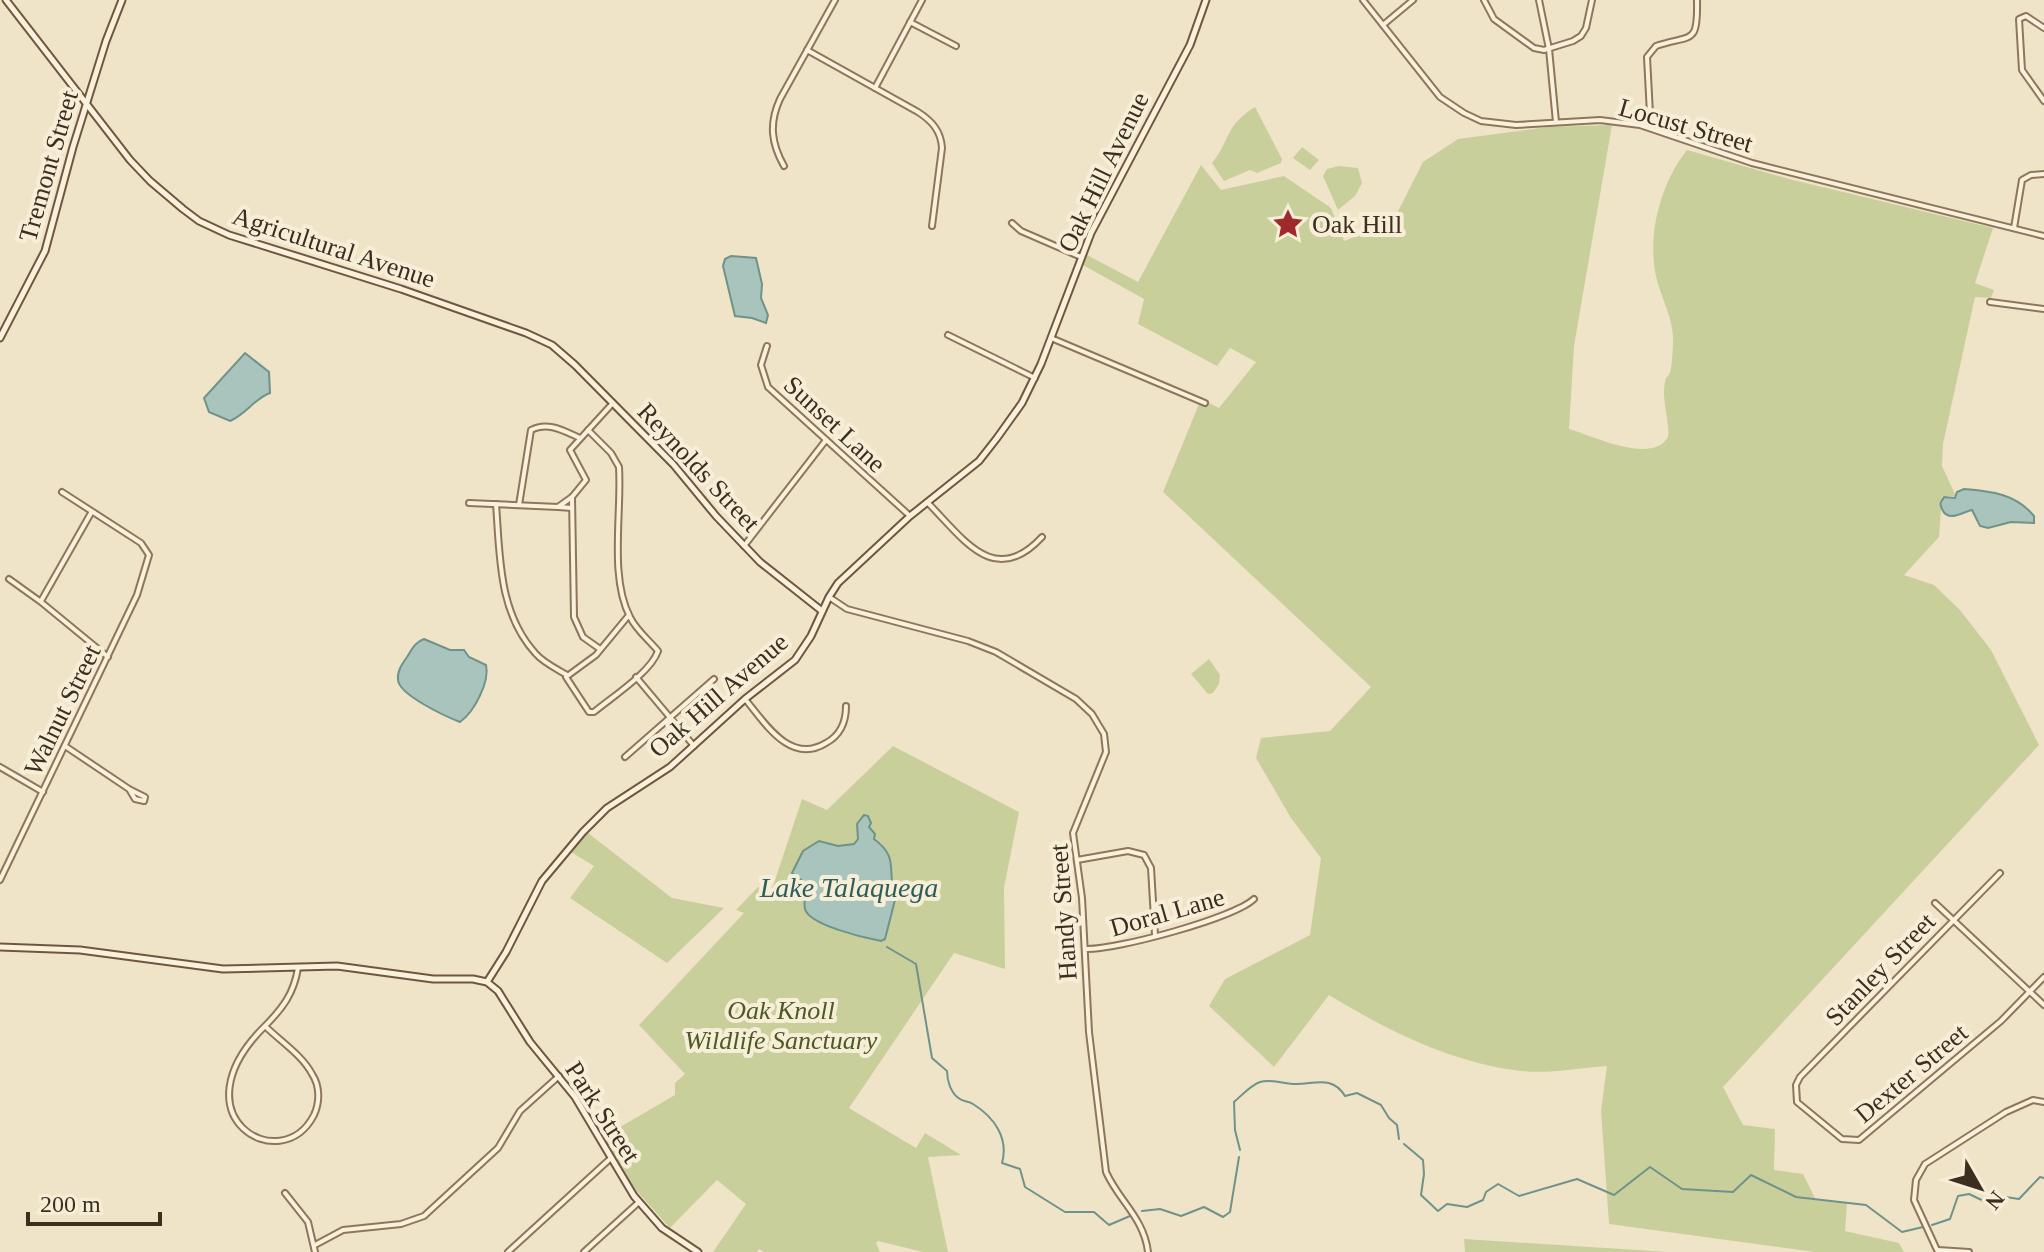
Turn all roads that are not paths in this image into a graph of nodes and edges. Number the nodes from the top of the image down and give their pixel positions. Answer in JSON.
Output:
{"nodes":[{"id":1,"x":6,"y":0,"type":"edge"},
{"id":2,"x":122,"y":0,"type":"edge"},
{"id":3,"x":835,"y":0,"type":"edge"},
{"id":4,"x":922,"y":0,"type":"edge"},
{"id":5,"x":1206,"y":0,"type":"edge"},
{"id":6,"x":1363,"y":0,"type":"edge"},
{"id":7,"x":1413,"y":0,"type":"edge"},
{"id":8,"x":1484,"y":0,"type":"edge"},
{"id":9,"x":1539,"y":0,"type":"edge"},
{"id":10,"x":1592,"y":0,"type":"edge"},
{"id":11,"x":1697,"y":0,"type":"edge"},
{"id":12,"x":910,"y":22,"type":"junction"},
{"id":13,"x":1383,"y":25,"type":"junction"},
{"id":14,"x":2044,"y":28,"type":"edge"},
{"id":15,"x":956,"y":46,"type":"dead end"},
{"id":16,"x":1549,"y":49,"type":"junction"},
{"id":17,"x":807,"y":50,"type":"junction"},
{"id":18,"x":875,"y":88,"type":"junction"},
{"id":19,"x":2044,"y":101,"type":"edge"},
{"id":20,"x":86,"y":104,"type":"junction"},
{"id":21,"x":1556,"y":122,"type":"junction"},
{"id":22,"x":1647,"y":127,"type":"junction"},
{"id":23,"x":784,"y":166,"type":"dead end"},
{"id":24,"x":2044,"y":174,"type":"edge"},
{"id":25,"x":1012,"y":223,"type":"dead end"},
{"id":26,"x":932,"y":226,"type":"dead end"},
{"id":27,"x":2014,"y":228,"type":"junction"},
{"id":28,"x":2044,"y":236,"type":"edge"},
{"id":29,"x":1082,"y":257,"type":"junction"},
{"id":30,"x":1990,"y":302,"type":"dead end"},
{"id":31,"x":2044,"y":309,"type":"edge"},
{"id":32,"x":948,"y":335,"type":"dead end"},
{"id":33,"x":0,"y":338,"type":"edge"},
{"id":34,"x":1051,"y":338,"type":"junction"},
{"id":35,"x":552,"y":345,"type":"joint"},
{"id":36,"x":767,"y":346,"type":"dead end"},
{"id":37,"x":1035,"y":378,"type":"junction"},
{"id":38,"x":1205,"y":403,"type":"dead end"},
{"id":39,"x":612,"y":404,"type":"junction"},
{"id":40,"x":588,"y":430,"type":"junction"},
{"id":41,"x":580,"y":438,"type":"junction"},
{"id":42,"x":826,"y":440,"type":"junction"},
{"id":43,"x":62,"y":492,"type":"dead end"},
{"id":44,"x":572,"y":497,"type":"junction"},
{"id":45,"x":927,"y":502,"type":"junction"},
{"id":46,"x":469,"y":503,"type":"dead end"},
{"id":47,"x":496,"y":504,"type":"junction"},
{"id":48,"x":519,"y":505,"type":"junction"},
{"id":49,"x":558,"y":507,"type":"junction"},
{"id":50,"x":572,"y":508,"type":"junction"},
{"id":51,"x":91,"y":513,"type":"junction"},
{"id":52,"x":910,"y":516,"type":"junction"},
{"id":53,"x":1042,"y":537,"type":"dead end"},
{"id":54,"x":744,"y":546,"type":"junction"},
{"id":55,"x":9,"y":579,"type":"dead end"},
{"id":56,"x":829,"y":597,"type":"junction"},
{"id":57,"x":41,"y":602,"type":"junction"},
{"id":58,"x":822,"y":611,"type":"junction"},
{"id":59,"x":629,"y":615,"type":"junction"},
{"id":60,"x":600,"y":649,"type":"junction"},
{"id":61,"x":108,"y":657,"type":"junction"},
{"id":62,"x":567,"y":675,"type":"junction"},
{"id":63,"x":636,"y":677,"type":"junction"},
{"id":64,"x":714,"y":679,"type":"dead end"},
{"id":65,"x":745,"y":699,"type":"junction"},
{"id":66,"x":846,"y":706,"type":"dead end"},
{"id":67,"x":669,"y":717,"type":"junction"},
{"id":68,"x":65,"y":746,"type":"junction"},
{"id":69,"x":694,"y":746,"type":"junction"},
{"id":70,"x":625,"y":757,"type":"dead end"},
{"id":71,"x":0,"y":767,"type":"edge"},
{"id":72,"x":129,"y":789,"type":"dead end"},
{"id":73,"x":43,"y":792,"type":"junction"},
{"id":74,"x":1077,"y":860,"type":"junction"},
{"id":75,"x":2000,"y":873,"type":"dead end"},
{"id":76,"x":0,"y":880,"type":"edge"},
{"id":77,"x":1254,"y":899,"type":"dead end"},
{"id":78,"x":1935,"y":903,"type":"dead end"},
{"id":79,"x":1953,"y":921,"type":"junction"},
{"id":80,"x":1155,"y":935,"type":"junction"},
{"id":81,"x":0,"y":947,"type":"edge"},
{"id":82,"x":1085,"y":949,"type":"junction"},
{"id":83,"x":298,"y":968,"type":"junction"},
{"id":84,"x":2044,"y":977,"type":"edge"},
{"id":85,"x":487,"y":982,"type":"junction"},
{"id":86,"x":2030,"y":992,"type":"junction"},
{"id":87,"x":2044,"y":1005,"type":"edge"},
{"id":88,"x":265,"y":1026,"type":"junction"},
{"id":89,"x":559,"y":1076,"type":"junction"},
{"id":90,"x":1796,"y":1096,"type":"joint"},
{"id":91,"x":2044,"y":1102,"type":"edge"},
{"id":92,"x":611,"y":1158,"type":"junction"},
{"id":93,"x":285,"y":1193,"type":"dead end"},
{"id":94,"x":639,"y":1202,"type":"junction"},
{"id":95,"x":315,"y":1245,"type":"junction"},
{"id":96,"x":1937,"y":1251,"type":"edge"},
{"id":97,"x":315,"y":1252,"type":"edge"},
{"id":98,"x":508,"y":1252,"type":"edge"},
{"id":99,"x":584,"y":1252,"type":"edge"},
{"id":100,"x":698,"y":1252,"type":"edge"},
{"id":101,"x":1148,"y":1252,"type":"edge"},
{"id":102,"x":1969,"y":1252,"type":"edge"}],
"edges":[{"from":1,"to":20,"type":"main road","name":"Agricultural Avenue"},
{"from":2,"to":20,"type":"main road","name":"Tremont Street"},
{"from":3,"to":17,"type":"street"},
{"from":4,"to":12,"type":"street"},
{"from":5,"to":29,"type":"main road","name":"Oak Hill Avenue"},
{"from":6,"to":13,"type":"street","name":"Locust Street"},
{"from":7,"to":13,"type":"street"},
{"from":8,"to":16,"type":"street"},
{"from":9,"to":16,"type":"street"},
{"from":10,"to":16,"type":"street"},
{"from":11,"to":22,"type":"street"},
{"from":12,"to":15,"type":"street"},
{"from":12,"to":18,"type":"street"},
{"from":13,"to":21,"type":"street","name":"Locust Street"},
{"from":14,"to":19,"type":"street"},
{"from":16,"to":21,"type":"street"},
{"from":17,"to":18,"type":"street"},
{"from":17,"to":23,"type":"street"},
{"from":18,"to":26,"type":"street"},
{"from":20,"to":33,"type":"main road","name":"Tremont Street"},
{"from":20,"to":35,"type":"main road","name":"Agricultural Avenue"},
{"from":21,"to":22,"type":"street","name":"Locust Street"},
{"from":22,"to":27,"type":"street","name":"Locust Street"},
{"from":24,"to":27,"type":"street"},
{"from":25,"to":29,"type":"street"},
{"from":27,"to":28,"type":"street","name":"Locust Street"},
{"from":29,"to":34,"type":"main road","name":"Oak Hill Avenue"},
{"from":30,"to":31,"type":"street"},
{"from":32,"to":37,"type":"street"},
{"from":34,"to":37,"type":"main road","name":"Oak Hill Avenue"},
{"from":34,"to":38,"type":"street"},
{"from":35,"to":39,"type":"main road","name":"Reynolds Street"},
{"from":36,"to":42,"type":"street","name":"Sunset Lane"},
{"from":37,"to":45,"type":"main road","name":"Oak Hill Avenue"},
{"from":39,"to":40,"type":"street"},
{"from":39,"to":54,"type":"main road","name":"Reynolds Street"},
{"from":40,"to":41,"type":"street"},
{"from":40,"to":59,"type":"street"},
{"from":41,"to":44,"type":"street"},
{"from":41,"to":48,"type":"street"},
{"from":42,"to":52,"type":"street","name":"Sunset Lane"},
{"from":42,"to":54,"type":"street"},
{"from":43,"to":51,"type":"street"},
{"from":44,"to":49,"type":"street"},
{"from":44,"to":50,"type":"street"},
{"from":45,"to":52,"type":"main road","name":"Oak Hill Avenue"},
{"from":45,"to":53,"type":"street"},
{"from":46,"to":47,"type":"street"},
{"from":47,"to":48,"type":"street"},
{"from":47,"to":62,"type":"street"},
{"from":48,"to":49,"type":"street"},
{"from":49,"to":50,"type":"street"},
{"from":50,"to":60,"type":"street"},
{"from":51,"to":57,"type":"street"},
{"from":51,"to":61,"type":"street","name":"Walnut Street"},
{"from":52,"to":56,"type":"main road","name":"Oak Hill Avenue"},
{"from":54,"to":58,"type":"main road","name":"Reynolds Street"},
{"from":55,"to":57,"type":"street"},
{"from":56,"to":58,"type":"main road","name":"Oak Hill Avenue"},
{"from":56,"to":74,"type":"street","name":"Handy Street"},
{"from":57,"to":61,"type":"street"},
{"from":58,"to":65,"type":"main road","name":"Oak Hill Avenue"},
{"from":59,"to":60,"type":"street"},
{"from":59,"to":63,"type":"street"},
{"from":60,"to":62,"type":"street"},
{"from":61,"to":68,"type":"street","name":"Walnut Street"},
{"from":62,"to":63,"type":"street"},
{"from":63,"to":67,"type":"street"},
{"from":64,"to":67,"type":"street"},
{"from":65,"to":66,"type":"street"},
{"from":65,"to":69,"type":"main road","name":"Oak Hill Avenue"},
{"from":67,"to":69,"type":"street"},
{"from":67,"to":70,"type":"street"},
{"from":68,"to":72,"type":"street"},
{"from":68,"to":73,"type":"street","name":"Walnut Street"},
{"from":69,"to":85,"type":"main road","name":"Oak Hill Avenue"},
{"from":71,"to":73,"type":"street"},
{"from":73,"to":76,"type":"street","name":"Walnut Street"},
{"from":74,"to":80,"type":"street"},
{"from":74,"to":82,"type":"street","name":"Handy Street"},
{"from":75,"to":79,"type":"street","name":"Stanley Street"},
{"from":77,"to":80,"type":"street","name":"Doral Lane"},
{"from":78,"to":79,"type":"street"},
{"from":79,"to":86,"type":"street"},
{"from":79,"to":90,"type":"street","name":"Stanley Street"},
{"from":80,"to":82,"type":"street","name":"Doral Lane"},
{"from":81,"to":83,"type":"main road"},
{"from":82,"to":101,"type":"street","name":"Handy Street"},
{"from":83,"to":85,"type":"main road"},
{"from":83,"to":88,"type":"street"},
{"from":84,"to":86,"type":"street","name":"Dexter Street"},
{"from":85,"to":89,"type":"main road","name":"Park Street"},
{"from":86,"to":87,"type":"street"},
{"from":86,"to":90,"type":"street","name":"Dexter Street"},
{"from":88,"to":88,"type":"street"},
{"from":89,"to":92,"type":"main road","name":"Park Street"},
{"from":89,"to":95,"type":"street"},
{"from":91,"to":96,"type":"street"},
{"from":92,"to":94,"type":"main road","name":"Park Street"},
{"from":92,"to":98,"type":"street"},
{"from":93,"to":95,"type":"street"},
{"from":94,"to":99,"type":"street"},
{"from":94,"to":100,"type":"main road","name":"Park Street"},
{"from":95,"to":97,"type":"street"},
{"from":96,"to":102,"type":"street"}]}
